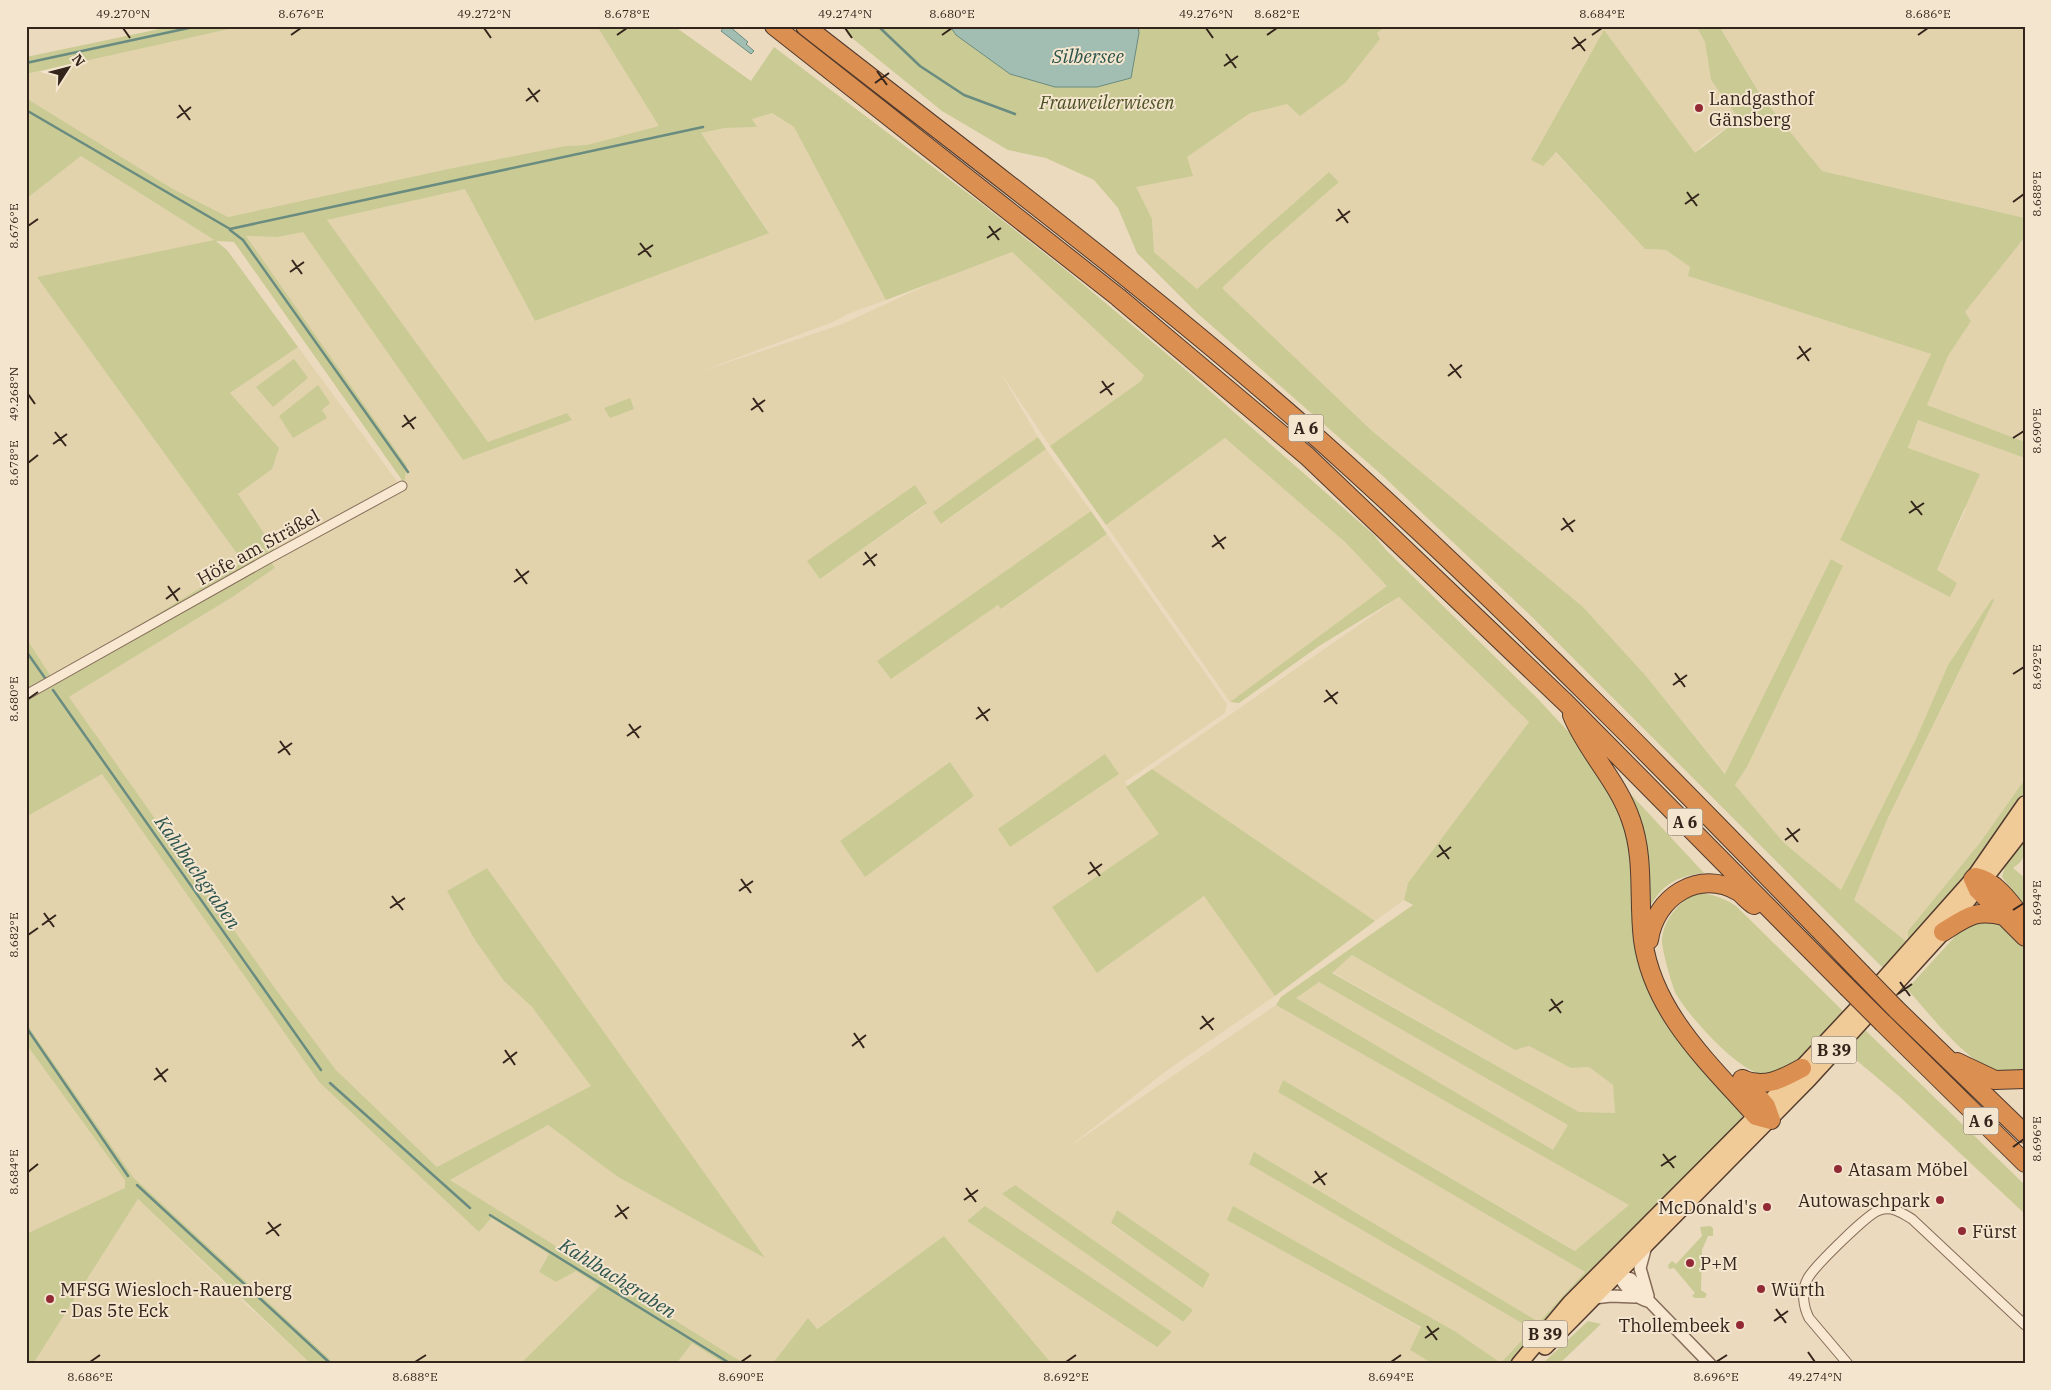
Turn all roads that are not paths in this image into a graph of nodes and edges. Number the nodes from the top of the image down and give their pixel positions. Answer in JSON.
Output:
{"nodes":[{"id":1,"x":774,"y":26,"type":"edge"},
{"id":2,"x":805,"y":26,"type":"edge"},
{"id":3,"x":402,"y":486,"type":"dead end"},
{"id":4,"x":26,"y":696,"type":"edge"},
{"id":5,"x":1566,"y":703,"type":"junction"},
{"id":6,"x":2025,"y":804,"type":"edge"},
{"id":7,"x":2025,"y":827,"type":"edge"},
{"id":8,"x":1979,"y":883,"type":"junction"},
{"id":9,"x":2004,"y":916,"type":"junction"},
{"id":10,"x":2025,"y":922,"type":"edge"},
{"id":11,"x":1943,"y":932,"type":"junction"},
{"id":12,"x":2025,"y":938,"type":"edge"},
{"id":13,"x":1803,"y":941,"type":"junction"},
{"id":14,"x":1648,"y":955,"type":"junction"},
{"id":15,"x":1696,"y":1048,"type":"junction"},
{"id":16,"x":1946,"y":1056,"type":"junction"},
{"id":17,"x":1802,"y":1068,"type":"junction"},
{"id":18,"x":2025,"y":1079,"type":"edge"},
{"id":19,"x":1743,"y":1080,"type":"junction"},
{"id":20,"x":1764,"y":1114,"type":"junction"},
{"id":21,"x":2025,"y":1134,"type":"edge"},
{"id":22,"x":2025,"y":1163,"type":"edge"},
{"id":23,"x":1646,"y":1246,"type":"junction"},
{"id":24,"x":1610,"y":1269,"type":"junction"},
{"id":25,"x":1635,"y":1297,"type":"junction"},
{"id":26,"x":1594,"y":1298,"type":"junction"},
{"id":27,"x":1650,"y":1302,"type":"junction"},
{"id":28,"x":2025,"y":1325,"type":"edge"},
{"id":29,"x":1519,"y":1364,"type":"edge"},
{"id":30,"x":1529,"y":1364,"type":"edge"},
{"id":31,"x":1710,"y":1364,"type":"edge"},
{"id":32,"x":1848,"y":1364,"type":"edge"}],
"edges":[{"from":1,"to":5,"type":"highway","number":"A 6"},
{"from":2,"to":16,"type":"highway","number":"A 6","bridge":true},
{"from":3,"to":4,"type":"street","name":"Höfe am Sträßel"},
{"from":5,"to":13,"type":"highway","number":"A 6"},
{"from":5,"to":14,"type":"highway"},
{"from":6,"to":8,"type":"main road"},
{"from":7,"to":8,"type":"main road"},
{"from":8,"to":9,"type":"highway"},
{"from":8,"to":10,"type":"highway"},
{"from":8,"to":11,"type":"main road"},
{"from":8,"to":17,"type":"main road","number":"B 39"},
{"from":9,"to":11,"type":"highway"},
{"from":9,"to":12,"type":"highway"},
{"from":11,"to":20,"type":"main road","number":"B 39"},
{"from":13,"to":14,"type":"highway"},
{"from":13,"to":22,"type":"highway","number":"A 6","bridge":true},
{"from":14,"to":15,"type":"highway"},
{"from":15,"to":19,"type":"highway"},
{"from":15,"to":20,"type":"highway"},
{"from":16,"to":18,"type":"highway"},
{"from":16,"to":21,"type":"highway","number":"A 6"},
{"from":17,"to":19,"type":"highway"},
{"from":17,"to":20,"type":"main road","number":"B 39"},
{"from":19,"to":20,"type":"highway"},
{"from":20,"to":23,"type":"main road","number":"B 39"},
{"from":20,"to":24,"type":"main road","number":"B 39"},
{"from":23,"to":24,"type":"main road","number":"B 39"},
{"from":23,"to":27,"type":"street"},
{"from":24,"to":25,"type":"street"},
{"from":24,"to":26,"type":"main road","number":"B 39"},
{"from":24,"to":27,"type":"street"},
{"from":24,"to":29,"type":"main road","number":"B 39"},
{"from":25,"to":26,"type":"street"},
{"from":25,"to":27,"type":"street"},
{"from":26,"to":30,"type":"main road","number":"B 39"},
{"from":27,"to":31,"type":"street"},
{"from":28,"to":32,"type":"street"}]}
